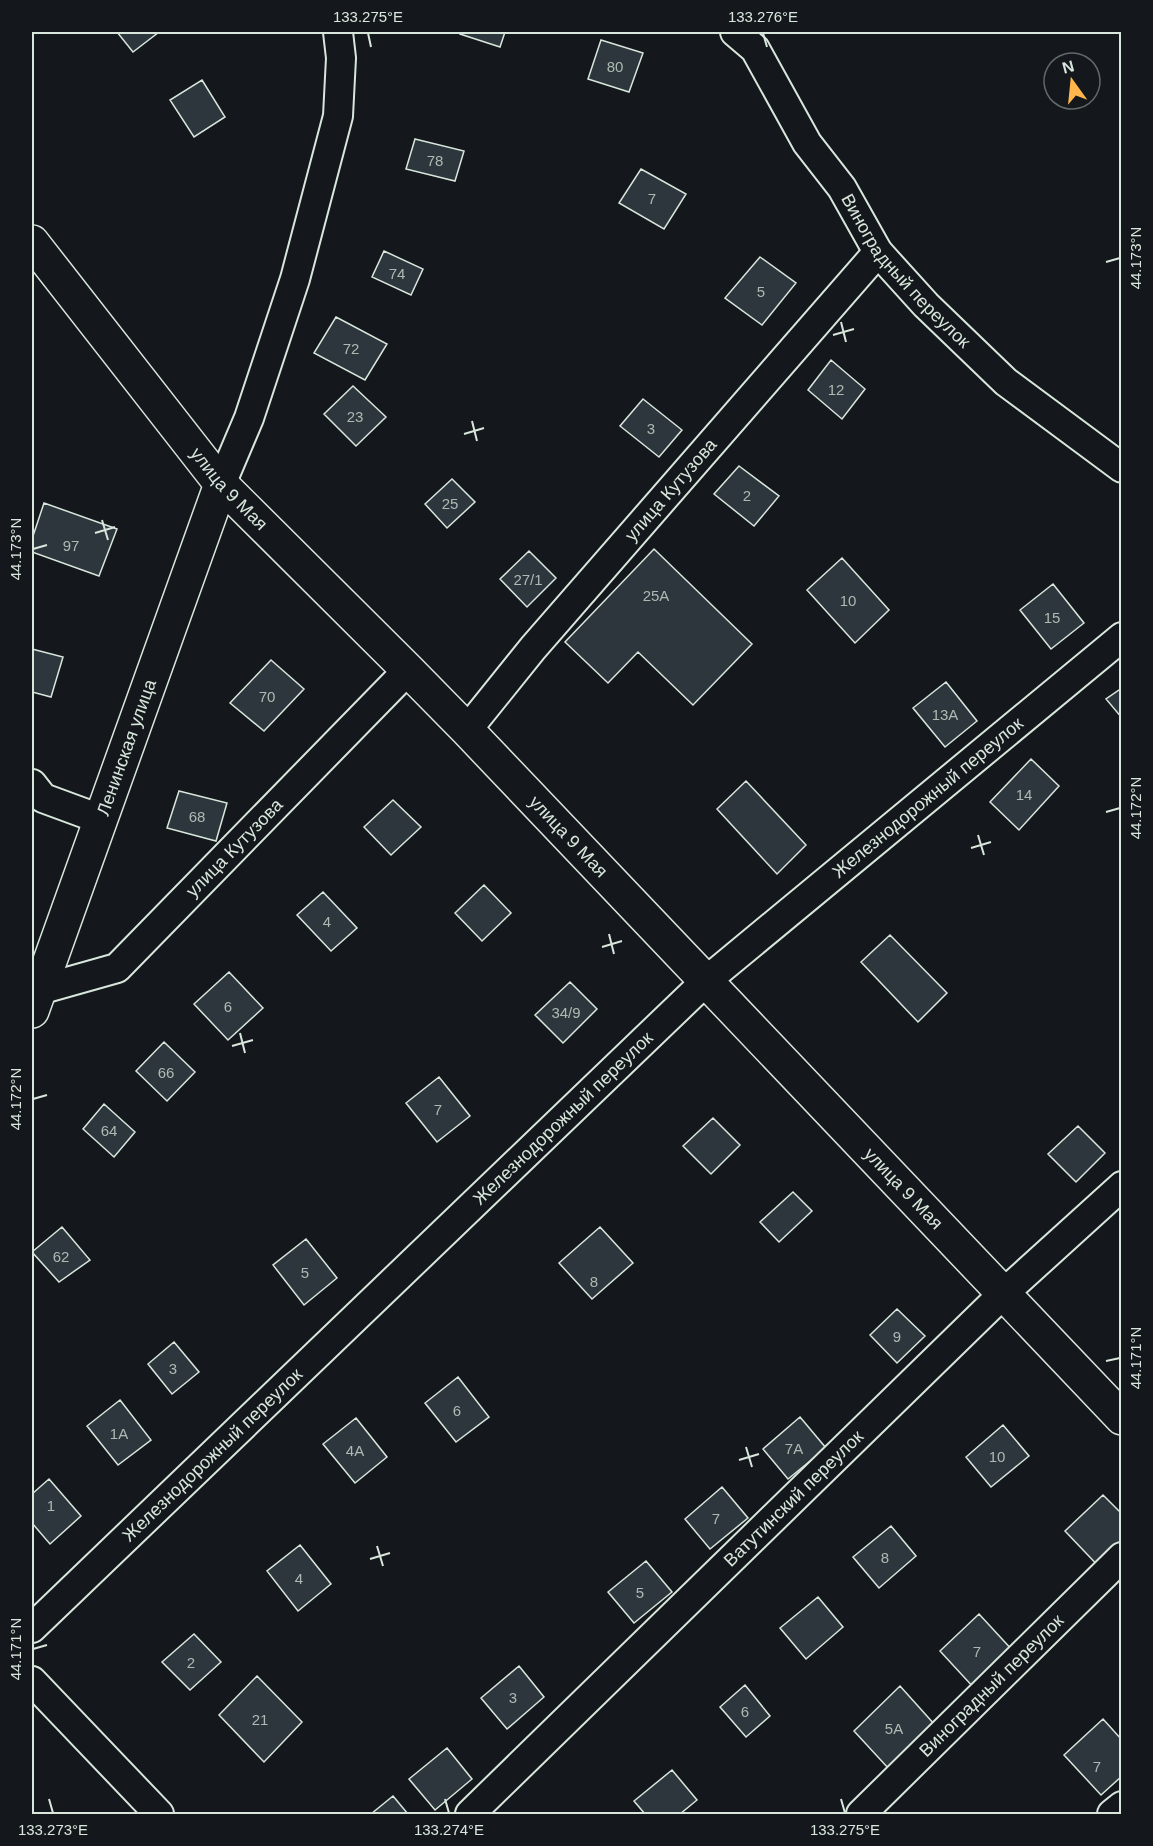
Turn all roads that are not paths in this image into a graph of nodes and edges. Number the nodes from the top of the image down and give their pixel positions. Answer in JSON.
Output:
{"nodes":[{"id":1,"x":338,"y":32,"type":"edge"},
{"id":2,"x":735,"y":32,"type":"edge"},
{"id":3,"x":32,"y":242,"type":"edge"},
{"id":4,"x":878,"y":252,"type":"junction"},
{"id":5,"x":1122,"y":468,"type":"edge"},
{"id":6,"x":221,"y":484,"type":"junction"},
{"id":7,"x":1122,"y":637,"type":"edge"},
{"id":8,"x":408,"y":670,"type":"junction"},
{"id":9,"x":467,"y":730,"type":"junction"},
{"id":10,"x":32,"y":784,"type":"edge"},
{"id":11,"x":100,"y":819,"type":"junction"},
{"id":12,"x":706,"y":981,"type":"junction"},
{"id":13,"x":35,"y":1001,"type":"edge"},
{"id":14,"x":1122,"y":1186,"type":"edge"},
{"id":15,"x":1003,"y":1294,"type":"junction"},
{"id":16,"x":1122,"y":1418,"type":"edge"},
{"id":17,"x":1122,"y":1557,"type":"edge"},
{"id":18,"x":32,"y":1628,"type":"edge"},
{"id":19,"x":32,"y":1681,"type":"edge"},
{"id":20,"x":1122,"y":1806,"type":"edge"},
{"id":21,"x":159,"y":1815,"type":"edge"},
{"id":22,"x":470,"y":1815,"type":"edge"},
{"id":23,"x":861,"y":1815,"type":"edge"},
{"id":24,"x":1112,"y":1815,"type":"edge"}],
"edges":[{"from":1,"to":6,"type":"street"},
{"from":2,"to":4,"type":"street","name":"Виноградный переулок"},
{"from":3,"to":6,"type":"main road","name":"улица 9 Мая"},
{"from":4,"to":5,"type":"street","name":"Виноградный переулок"},
{"from":4,"to":9,"type":"street","name":"улица Кутузова"},
{"from":6,"to":8,"type":"main road","name":"улица 9 Мая"},
{"from":6,"to":11,"type":"main road","name":"Ленинская улица"},
{"from":7,"to":12,"type":"street","name":"Железнодорожный переулок"},
{"from":8,"to":9,"type":"main road","name":"улица 9 Мая"},
{"from":8,"to":13,"type":"street","name":"улица Кутузова"},
{"from":9,"to":12,"type":"main road","name":"улица 9 Мая"},
{"from":10,"to":11,"type":"street"},
{"from":11,"to":13,"type":"main road","name":"Ленинская улица"},
{"from":12,"to":15,"type":"main road","name":"улица 9 Мая"},
{"from":12,"to":18,"type":"street","name":"Железнодорожный переулок"},
{"from":14,"to":15,"type":"street","name":"Ватутинский переулок"},
{"from":15,"to":16,"type":"main road","name":"улица 9 Мая"},
{"from":15,"to":22,"type":"street","name":"Ватутинский переулок"},
{"from":17,"to":23,"type":"street","name":"Виноградный переулок"},
{"from":19,"to":21,"type":"street"},
{"from":20,"to":24,"type":"street"}]}
